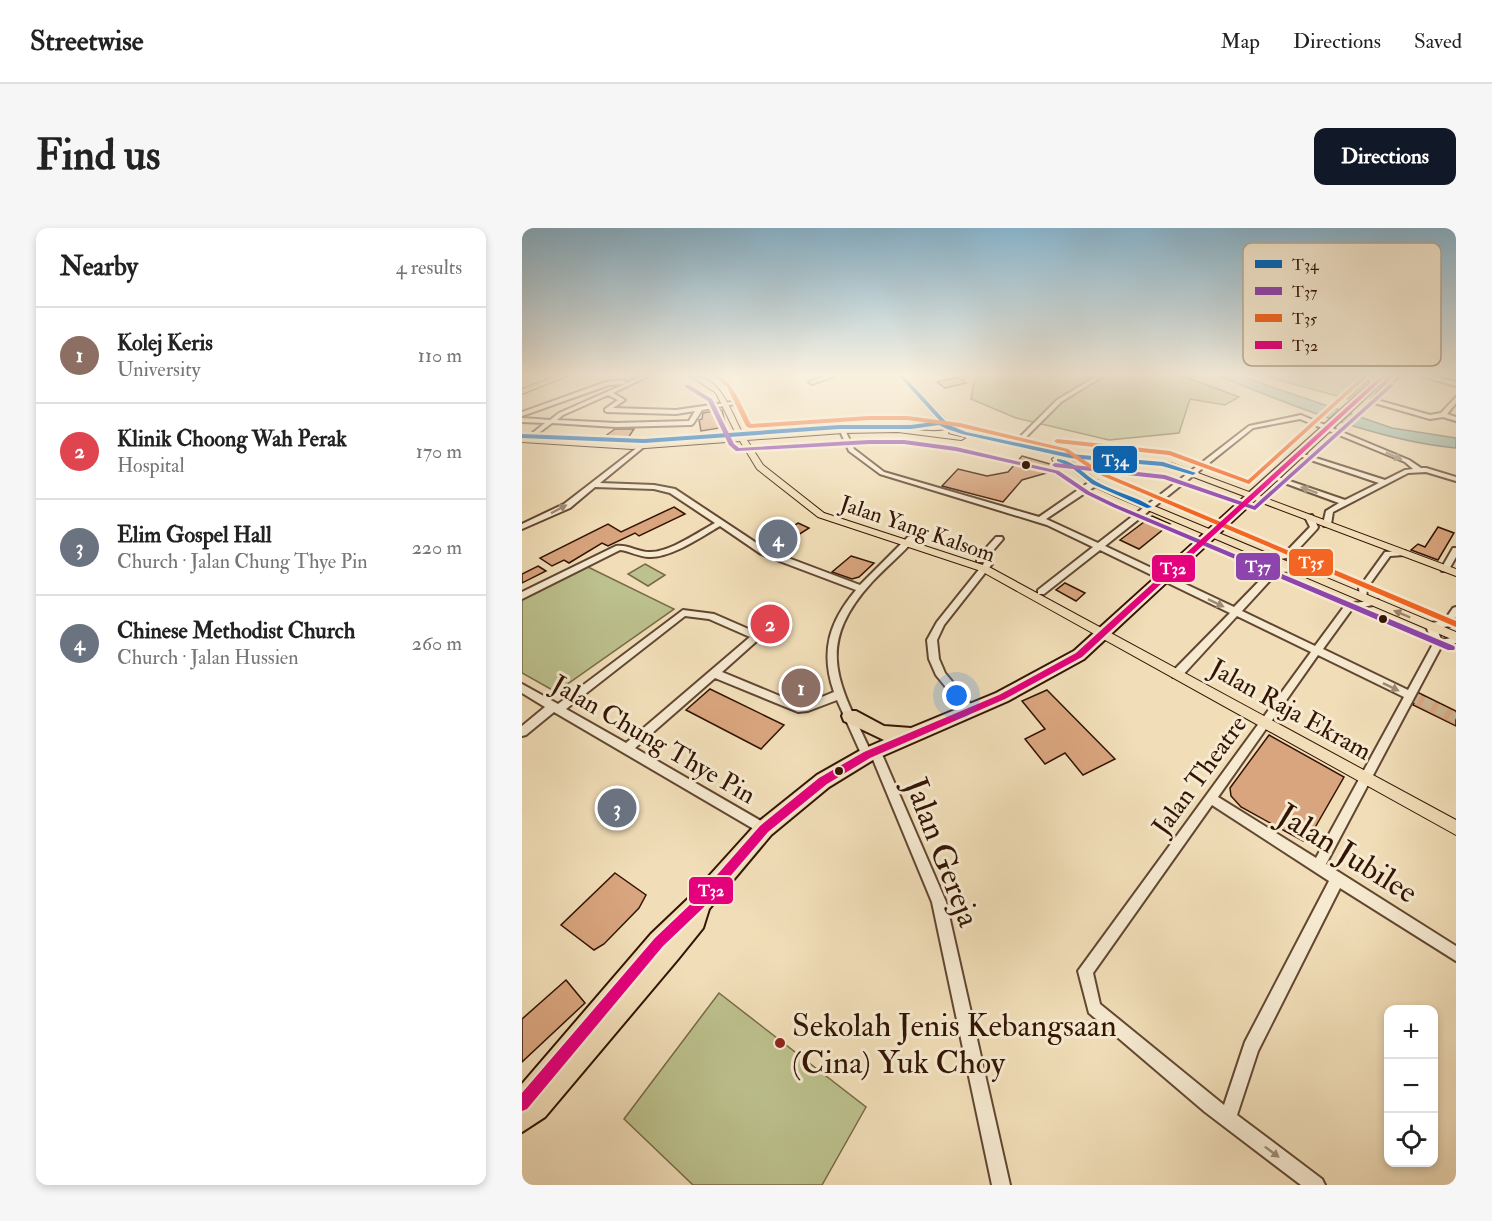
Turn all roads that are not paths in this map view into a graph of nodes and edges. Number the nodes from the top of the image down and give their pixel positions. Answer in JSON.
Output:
{"nodes":[{"id":1,"x":551,"y":421,"type":"edge"},
{"id":2,"x":564,"y":421,"type":"edge"},
{"id":3,"x":692,"y":421,"type":"edge"},
{"id":4,"x":737,"y":421,"type":"edge"},
{"id":5,"x":737,"y":421,"type":"edge"},
{"id":6,"x":931,"y":421,"type":"edge"},
{"id":7,"x":941,"y":421,"type":"edge"},
{"id":8,"x":1039,"y":421,"type":"edge"},
{"id":9,"x":1277,"y":421,"type":"edge"},
{"id":10,"x":1312,"y":421,"type":"edge"},
{"id":11,"x":1336,"y":421,"type":"edge"},
{"id":12,"x":587,"y":422,"type":"joint"},
{"id":13,"x":1330,"y":426,"type":"junction"},
{"id":14,"x":947,"y":427,"type":"junction"},
{"id":15,"x":843,"y":430,"type":"junction"},
{"id":16,"x":932,"y":430,"type":"junction"},
{"id":17,"x":744,"y":435,"type":"junction"},
{"id":18,"x":532,"y":436,"type":"junction"},
{"id":19,"x":522,"y":438,"type":"edge"},
{"id":20,"x":1016,"y":444,"type":"junction"},
{"id":21,"x":643,"y":445,"type":"junction"},
{"id":22,"x":1298,"y":454,"type":"junction"},
{"id":23,"x":1133,"y":462,"type":"junction"},
{"id":24,"x":1419,"y":470,"type":"junction"},
{"id":25,"x":1193,"y":473,"type":"junction"},
{"id":26,"x":1273,"y":477,"type":"junction"},
{"id":27,"x":1456,"y":479,"type":"edge"},
{"id":28,"x":1384,"y":482,"type":"junction"},
{"id":29,"x":1094,"y":483,"type":"junction"},
{"id":30,"x":592,"y":485,"type":"junction"},
{"id":31,"x":1106,"y":489,"type":"junction"},
{"id":32,"x":1252,"y":496,"type":"junction"},
{"id":33,"x":1345,"y":503,"type":"junction"},
{"id":34,"x":1149,"y":507,"type":"junction"},
{"id":35,"x":1309,"y":517,"type":"junction"},
{"id":36,"x":1040,"y":520,"type":"junction"},
{"id":37,"x":721,"y":524,"type":"junction"},
{"id":38,"x":1327,"y":524,"type":"junction"},
{"id":39,"x":522,"y":526,"type":"edge"},
{"id":40,"x":1211,"y":533,"type":"junction"},
{"id":41,"x":999,"y":539,"type":"dead end"},
{"id":42,"x":910,"y":541,"type":"junction"},
{"id":43,"x":1099,"y":546,"type":"junction"},
{"id":44,"x":1456,"y":550,"type":"edge"},
{"id":45,"x":1402,"y":553,"type":"junction"},
{"id":46,"x":1270,"y":558,"type":"junction"},
{"id":47,"x":984,"y":564,"type":"junction"},
{"id":48,"x":1296,"y":569,"type":"junction"},
{"id":49,"x":1445,"y":569,"type":"junction"},
{"id":50,"x":1272,"y":573,"type":"junction"},
{"id":51,"x":1456,"y":573,"type":"edge"},
{"id":52,"x":1163,"y":577,"type":"junction"},
{"id":53,"x":1342,"y":588,"type":"junction"},
{"id":54,"x":862,"y":589,"type":"junction"},
{"id":55,"x":1041,"y":592,"type":"junction"},
{"id":56,"x":522,"y":596,"type":"edge"},
{"id":57,"x":1363,"y":597,"type":"junction"},
{"id":58,"x":1375,"y":602,"type":"junction"},
{"id":59,"x":1349,"y":606,"type":"junction"},
{"id":60,"x":1456,"y":610,"type":"edge"},
{"id":61,"x":1235,"y":612,"type":"junction"},
{"id":62,"x":1431,"y":626,"type":"junction"},
{"id":63,"x":1105,"y":630,"type":"junction"},
{"id":64,"x":1456,"y":638,"type":"edge"},
{"id":65,"x":1438,"y":644,"type":"junction"},
{"id":66,"x":1317,"y":651,"type":"junction"},
{"id":67,"x":1180,"y":671,"type":"junction"},
{"id":68,"x":714,"y":673,"type":"junction"},
{"id":69,"x":522,"y":688,"type":"edge"},
{"id":70,"x":841,"y":694,"type":"junction"},
{"id":71,"x":1410,"y":696,"type":"junction"},
{"id":72,"x":556,"y":708,"type":"junction"},
{"id":73,"x":970,"y":709,"type":"junction"},
{"id":74,"x":850,"y":716,"type":"junction"},
{"id":75,"x":1268,"y":719,"type":"junction"},
{"id":76,"x":522,"y":732,"type":"edge"},
{"id":77,"x":913,"y":735,"type":"junction"},
{"id":78,"x":626,"y":749,"type":"junction"},
{"id":79,"x":871,"y":754,"type":"junction"},
{"id":80,"x":1367,"y":774,"type":"junction"},
{"id":81,"x":1210,"y":798,"type":"junction"},
{"id":82,"x":1456,"y":818,"type":"edge"},
{"id":83,"x":1456,"y":828,"type":"edge"},
{"id":84,"x":764,"y":829,"type":"junction"},
{"id":85,"x":1318,"y":866,"type":"junction"},
{"id":86,"x":1337,"y":879,"type":"junction"},
{"id":87,"x":699,"y":904,"type":"junction"},
{"id":88,"x":1456,"y":954,"type":"edge"},
{"id":89,"x":522,"y":1104,"type":"edge"},
{"id":90,"x":1228,"y":1118,"type":"junction"},
{"id":91,"x":522,"y":1119,"type":"edge"},
{"id":92,"x":1001,"y":1185,"type":"edge"},
{"id":93,"x":1316,"y":1185,"type":"edge"}],
"edges":[{"from":1,"to":18,"type":"street"},
{"from":2,"to":12,"type":"street"},
{"from":3,"to":12,"type":"street"},
{"from":4,"to":17,"type":"main road"},
{"from":5,"to":17,"type":"main road"},
{"from":6,"to":16,"type":"main road"},
{"from":7,"to":14,"type":"main road"},
{"from":8,"to":20,"type":"street"},
{"from":9,"to":25,"type":"street"},
{"from":10,"to":13,"type":"street"},
{"from":11,"to":13,"type":"highway"},
{"from":13,"to":22,"type":"highway"},
{"from":13,"to":24,"type":"street","one_way":true},
{"from":14,"to":16,"type":"main road"},
{"from":14,"to":16,"type":"main road"},
{"from":14,"to":20,"type":"main road"},
{"from":15,"to":16,"type":"main road"},
{"from":15,"to":17,"type":"main road"},
{"from":15,"to":36,"type":"street"},
{"from":16,"to":17,"type":"main road"},
{"from":16,"to":29,"type":"main road"},
{"from":17,"to":18,"type":"main road"},
{"from":17,"to":21,"type":"main road"},
{"from":17,"to":42,"type":"main road","name":"Jalan Yang Kalsom"},
{"from":18,"to":19,"type":"main road"},
{"from":19,"to":21,"type":"main road"},
{"from":20,"to":23,"type":"main road"},
{"from":21,"to":30,"type":"street"},
{"from":22,"to":26,"type":"highway"},
{"from":22,"to":28,"type":"street"},
{"from":23,"to":25,"type":"main road"},
{"from":23,"to":31,"type":"main road"},
{"from":24,"to":27,"type":"street"},
{"from":24,"to":28,"type":"street"},
{"from":25,"to":32,"type":"main road"},
{"from":25,"to":34,"type":"street"},
{"from":26,"to":32,"type":"highway"},
{"from":33,"to":26,"type":"street","one_way":true},
{"from":28,"to":33,"type":"street"},
{"from":29,"to":31,"type":"main road"},
{"from":29,"to":36,"type":"street"},
{"from":30,"to":37,"type":"street"},
{"from":39,"to":30,"type":"street","one_way":true},
{"from":31,"to":34,"type":"main road"},
{"from":32,"to":35,"type":"main road"},
{"from":32,"to":40,"type":"highway"},
{"from":33,"to":38,"type":"street"},
{"from":34,"to":40,"type":"main road"},
{"from":34,"to":43,"type":"street"},
{"from":35,"to":38,"type":"main road"},
{"from":35,"to":46,"type":"street"},
{"from":36,"to":43,"type":"street"},
{"from":37,"to":54,"type":"street"},
{"from":37,"to":56,"type":"street"},
{"from":38,"to":45,"type":"main road"},
{"from":40,"to":46,"type":"main road"},
{"from":40,"to":52,"type":"highway"},
{"from":41,"to":47,"type":"street"},
{"from":42,"to":47,"type":"main road","name":"Jalan Yang Kalsom"},
{"from":42,"to":54,"type":"street","name":"Jalan Gereja"},
{"from":43,"to":52,"type":"street"},
{"from":43,"to":55,"type":"street"},
{"from":44,"to":49,"type":"street"},
{"from":45,"to":49,"type":"main road"},
{"from":45,"to":57,"type":"street"},
{"from":46,"to":48,"type":"main road"},
{"from":46,"to":50,"type":"street"},
{"from":47,"to":55,"type":"main road","name":"Jalan Yang Kalsom"},
{"from":47,"to":63,"type":"main road","name":"Jalan Yang Kalsom"},
{"from":47,"to":73,"type":"street"},
{"from":48,"to":50,"type":"street"},
{"from":48,"to":53,"type":"main road"},
{"from":49,"to":51,"type":"main road"},
{"from":50,"to":61,"type":"street"},
{"from":52,"to":61,"type":"street","one_way":true},
{"from":52,"to":63,"type":"highway"},
{"from":53,"to":57,"type":"main road"},
{"from":53,"to":59,"type":"street"},
{"from":54,"to":70,"type":"street","name":"Jalan Gereja"},
{"from":55,"to":63,"type":"main road","name":"Jalan Yang Kalsom"},
{"from":57,"to":58,"type":"main road"},
{"from":58,"to":59,"type":"street"},
{"from":62,"to":58,"type":"main road","one_way":true},
{"from":59,"to":66,"type":"street","name":"Jalan Theatre"},
{"from":60,"to":62,"type":"street"},
{"from":61,"to":66,"type":"street"},
{"from":61,"to":67,"type":"street"},
{"from":62,"to":64,"type":"main road"},
{"from":62,"to":65,"type":"street"},
{"from":63,"to":67,"type":"main road","name":"Jalan Raja Ekram"},
{"from":63,"to":73,"type":"highway"},
{"from":64,"to":65,"type":"street"},
{"from":65,"to":71,"type":"street"},
{"from":66,"to":71,"type":"street","one_way":true},
{"from":66,"to":75,"type":"street","name":"Jalan Theatre"},
{"from":67,"to":75,"type":"main road","name":"Jalan Raja Ekram"},
{"from":68,"to":70,"type":"street"},
{"from":68,"to":72,"type":"street"},
{"from":68,"to":78,"type":"street"},
{"from":69,"to":72,"type":"street","name":"Jalan Chung Thye Pin"},
{"from":70,"to":74,"type":"street","name":"Jalan Gereja"},
{"from":71,"to":80,"type":"street"},
{"from":72,"to":76,"type":"street"},
{"from":72,"to":78,"type":"street","name":"Jalan Chung Thye Pin"},
{"from":73,"to":77,"type":"highway"},
{"from":74,"to":77,"type":"highway"},
{"from":74,"to":79,"type":"street","name":"Jalan Gereja"},
{"from":75,"to":80,"type":"main road","name":"Jalan Raja Ekram"},
{"from":75,"to":81,"type":"street","name":"Jalan Theatre"},
{"from":77,"to":79,"type":"highway"},
{"from":78,"to":84,"type":"street","name":"Jalan Chung Thye Pin"},
{"from":79,"to":84,"type":"highway"},
{"from":79,"to":92,"type":"street","name":"Jalan Gereja"},
{"from":80,"to":82,"type":"main road","name":"Jalan Raja Ekram"},
{"from":80,"to":83,"type":"main road","name":"Jalan Raja Ekram"},
{"from":80,"to":85,"type":"street"},
{"from":81,"to":85,"type":"street","name":"Jalan Jubilee"},
{"from":81,"to":90,"type":"street","name":"Jalan Theatre"},
{"from":84,"to":87,"type":"highway"},
{"from":85,"to":86,"type":"street","name":"Jalan Jubilee"},
{"from":86,"to":88,"type":"street","name":"Jalan Jubilee"},
{"from":86,"to":90,"type":"street"},
{"from":87,"to":89,"type":"highway"},
{"from":87,"to":91,"type":"highway"},
{"from":90,"to":93,"type":"street","one_way":true}]}
